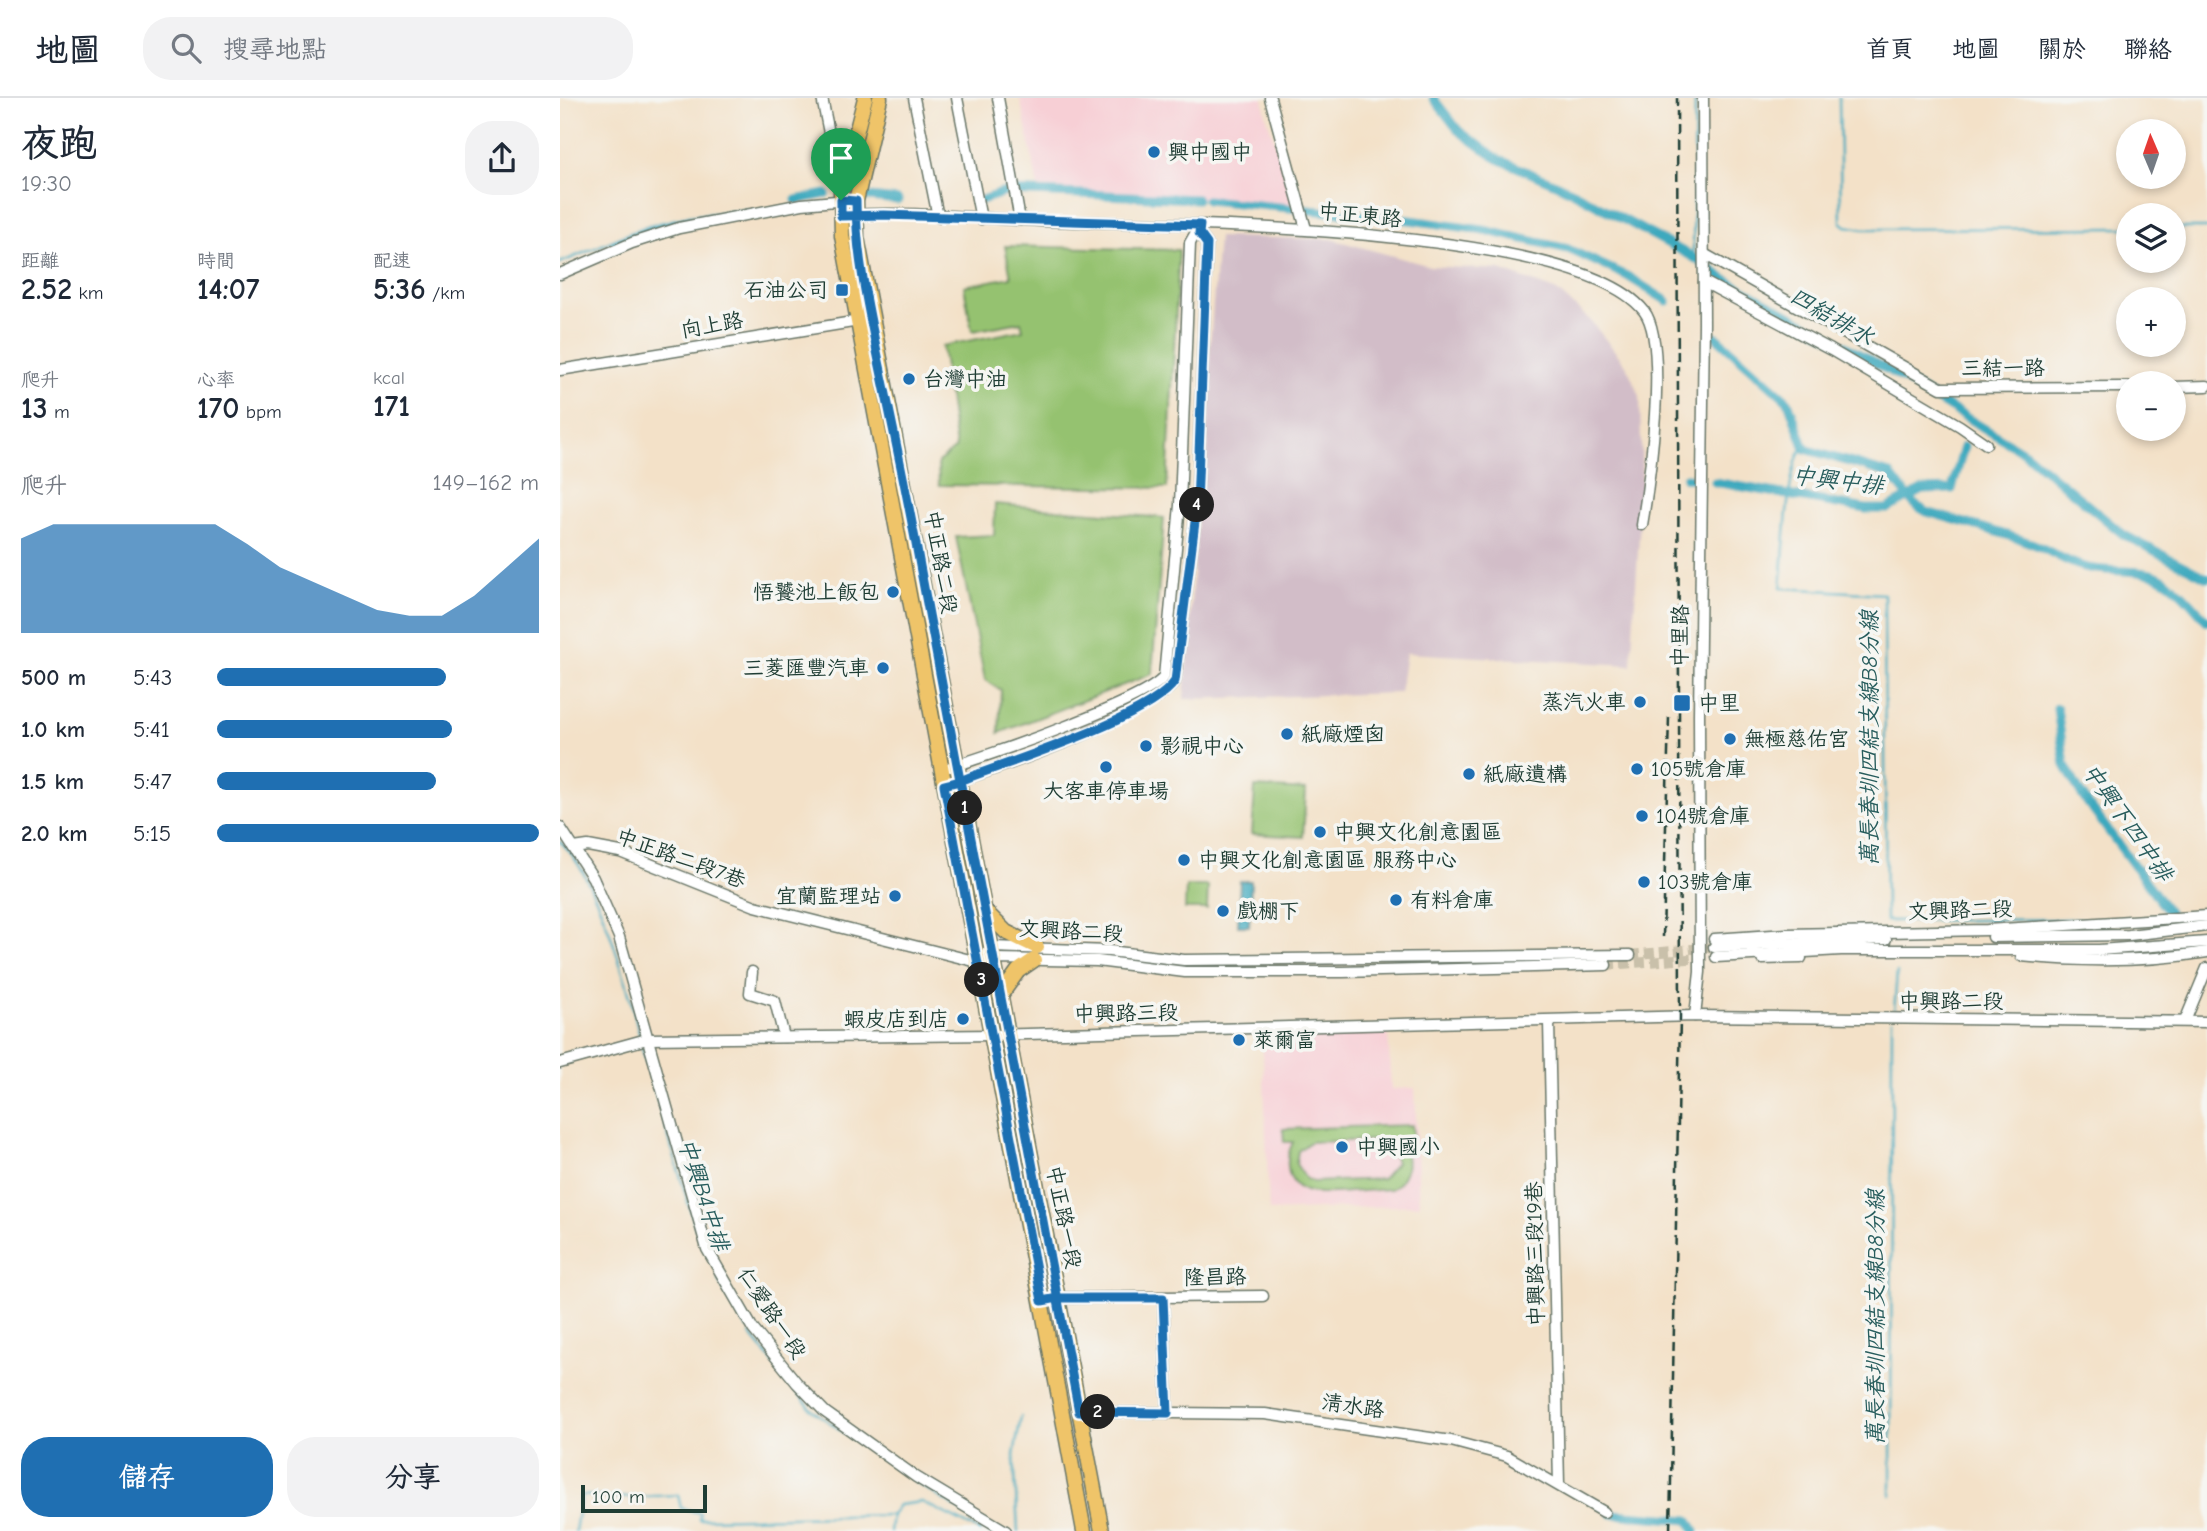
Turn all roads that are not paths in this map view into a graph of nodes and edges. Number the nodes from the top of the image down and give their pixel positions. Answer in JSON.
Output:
{"nodes":[{"id":1,"x":822,"y":98,"type":"edge"},
{"id":2,"x":865,"y":98,"type":"edge"},
{"id":3,"x":880,"y":98,"type":"edge"},
{"id":4,"x":914,"y":98,"type":"edge"},
{"id":5,"x":957,"y":98,"type":"edge"},
{"id":6,"x":998,"y":98,"type":"edge"},
{"id":7,"x":1270,"y":98,"type":"edge"},
{"id":8,"x":1703,"y":98,"type":"edge"},
{"id":9,"x":847,"y":204,"type":"junction"},
{"id":10,"x":938,"y":217,"type":"junction"},
{"id":11,"x":981,"y":219,"type":"junction"},
{"id":12,"x":1020,"y":220,"type":"junction"},
{"id":13,"x":1199,"y":229,"type":"junction"},
{"id":14,"x":1306,"y":229,"type":"junction"},
{"id":15,"x":1704,"y":254,"type":"junction"},
{"id":16,"x":560,"y":274,"type":"edge"},
{"id":17,"x":1704,"y":282,"type":"junction"},
{"id":18,"x":865,"y":320,"type":"junction"},
{"id":19,"x":560,"y":370,"type":"edge"},
{"id":20,"x":2207,"y":386,"type":"edge"},
{"id":21,"x":2116,"y":387,"type":"edge"},
{"id":22,"x":2186,"y":387,"type":"edge"},
{"id":23,"x":1986,"y":444,"type":"dead end"},
{"id":24,"x":1642,"y":525,"type":"dead end"},
{"id":25,"x":957,"y":765,"type":"junction"},
{"id":26,"x":940,"y":769,"type":"junction"},
{"id":27,"x":960,"y":781,"type":"junction"},
{"id":28,"x":944,"y":785,"type":"junction"},
{"id":29,"x":560,"y":827,"type":"edge"},
{"id":30,"x":574,"y":848,"type":"junction"},
{"id":31,"x":985,"y":911,"type":"junction"},
{"id":32,"x":2207,"y":916,"type":"edge"},
{"id":33,"x":2207,"y":926,"type":"edge"},
{"id":34,"x":2207,"y":942,"type":"edge"},
{"id":35,"x":1715,"y":952,"type":"junction"},
{"id":36,"x":2207,"y":952,"type":"edge"},
{"id":37,"x":993,"y":953,"type":"junction"},
{"id":38,"x":1036,"y":954,"type":"junction"},
{"id":39,"x":1629,"y":955,"type":"tunnel mouth"},
{"id":40,"x":978,"y":962,"type":"junction"},
{"id":41,"x":1606,"y":965,"type":"tunnel mouth"},
{"id":42,"x":2207,"y":968,"type":"edge"},
{"id":43,"x":752,"y":972,"type":"dead end"},
{"id":44,"x":1000,"y":996,"type":"junction"},
{"id":45,"x":1695,"y":1016,"type":"junction"},
{"id":46,"x":2185,"y":1021,"type":"junction"},
{"id":47,"x":1549,"y":1022,"type":"junction"},
{"id":48,"x":2207,"y":1022,"type":"edge"},
{"id":49,"x":1001,"y":1035,"type":"junction"},
{"id":50,"x":784,"y":1037,"type":"junction"},
{"id":51,"x":647,"y":1039,"type":"junction"},
{"id":52,"x":560,"y":1063,"type":"edge"},
{"id":53,"x":1263,"y":1296,"type":"dead end"},
{"id":54,"x":1058,"y":1298,"type":"junction"},
{"id":55,"x":1163,"y":1298,"type":"junction"},
{"id":56,"x":1042,"y":1301,"type":"junction"},
{"id":57,"x":1079,"y":1412,"type":"junction"},
{"id":58,"x":1168,"y":1413,"type":"junction"},
{"id":59,"x":1559,"y":1485,"type":"junction"},
{"id":60,"x":1604,"y":1512,"type":"dead end"},
{"id":61,"x":1006,"y":1531,"type":"edge"},
{"id":62,"x":1084,"y":1531,"type":"edge"},
{"id":63,"x":1102,"y":1531,"type":"edge"}],
"edges":[{"from":1,"to":9,"type":"street"},
{"from":2,"to":9,"type":"main road","name":"中正路二段"},
{"from":3,"to":9,"type":"main road","name":"中正路二段"},
{"from":4,"to":10,"type":"street"},
{"from":5,"to":11,"type":"street"},
{"from":6,"to":12,"type":"street"},
{"from":7,"to":14,"type":"street"},
{"from":8,"to":15,"type":"street"},
{"from":9,"to":10,"type":"street","name":"中正東路"},
{"from":9,"to":16,"type":"street","name":"中正東路"},
{"from":9,"to":18,"type":"main road","name":"中正路二段"},
{"from":10,"to":11,"type":"street","name":"中正東路"},
{"from":11,"to":12,"type":"street","name":"中正東路"},
{"from":12,"to":13,"type":"street","name":"中正東路"},
{"from":13,"to":14,"type":"street","name":"中正東路"},
{"from":13,"to":25,"type":"street"},
{"from":13,"to":27,"type":"street"},
{"from":14,"to":24,"type":"street","name":"中正東路"},
{"from":15,"to":17,"type":"street","name":"中里路"},
{"from":15,"to":21,"type":"street","name":"三結一路"},
{"from":17,"to":23,"type":"street"},
{"from":17,"to":45,"type":"street","name":"中里路"},
{"from":18,"to":19,"type":"street","name":"向上路"},
{"from":18,"to":25,"type":"main road","name":"中正路二段"},
{"from":18,"to":26,"type":"main road","name":"中正路二段"},
{"from":20,"to":22,"type":"street"},
{"from":25,"to":26,"type":"street"},
{"from":25,"to":27,"type":"main road","name":"中正路二段"},
{"from":26,"to":28,"type":"main road","name":"中正路二段"},
{"from":27,"to":28,"type":"street"},
{"from":27,"to":31,"type":"main road","name":"中正路二段"},
{"from":28,"to":40,"type":"main road","name":"中正路二段"},
{"from":29,"to":30,"type":"street","name":"仁愛路一段"},
{"from":30,"to":40,"type":"street","name":"中正路二段7巷"},
{"from":30,"to":51,"type":"street","name":"仁愛路一段"},
{"from":31,"to":37,"type":"main road","name":"中正路二段"},
{"from":31,"to":38,"type":"main road"},
{"from":32,"to":35,"type":"street","name":"文興路二段"},
{"from":33,"to":35,"type":"street","name":"文興路二段"},
{"from":34,"to":35,"type":"street","name":"文興路二段"},
{"from":35,"to":36,"type":"street"},
{"from":37,"to":38,"type":"street","name":"文興路二段"},
{"from":37,"to":40,"type":"street","name":"文興路二段"},
{"from":37,"to":44,"type":"main road","name":"中正路二段"},
{"from":38,"to":39,"type":"street","name":"文興路二段"},
{"from":38,"to":41,"type":"street","name":"文興路二段"},
{"from":38,"to":44,"type":"main road"},
{"from":40,"to":49,"type":"main road","name":"中正路二段"},
{"from":42,"to":46,"type":"street"},
{"from":43,"to":50,"type":"street"},
{"from":44,"to":49,"type":"main road","name":"中正路二段"},
{"from":45,"to":46,"type":"street","name":"中興路二段"},
{"from":45,"to":47,"type":"street","name":"中興路三段"},
{"from":46,"to":48,"type":"street","name":"中興路二段"},
{"from":47,"to":49,"type":"street","name":"中興路三段"},
{"from":47,"to":59,"type":"street","name":"中興路三段19巷"},
{"from":49,"to":50,"type":"street","name":"中興路三段"},
{"from":49,"to":54,"type":"main road","name":"中正路一段"},
{"from":49,"to":56,"type":"main road","name":"中正路一段"},
{"from":50,"to":51,"type":"street","name":"中興路三段"},
{"from":51,"to":52,"type":"street","name":"中興路三段"},
{"from":51,"to":61,"type":"street","name":"仁愛路一段"},
{"from":53,"to":55,"type":"street","name":"隆昌路"},
{"from":54,"to":55,"type":"street","name":"隆昌路"},
{"from":54,"to":56,"type":"street","name":"隆昌路"},
{"from":54,"to":57,"type":"main road","name":"中正路一段"},
{"from":55,"to":58,"type":"street"},
{"from":56,"to":62,"type":"main road","name":"中正路一段"},
{"from":57,"to":58,"type":"street","name":"清水路"},
{"from":57,"to":63,"type":"main road","name":"中正路一段"},
{"from":58,"to":59,"type":"street","name":"清水路"},
{"from":59,"to":60,"type":"street","name":"清水路"}]}
